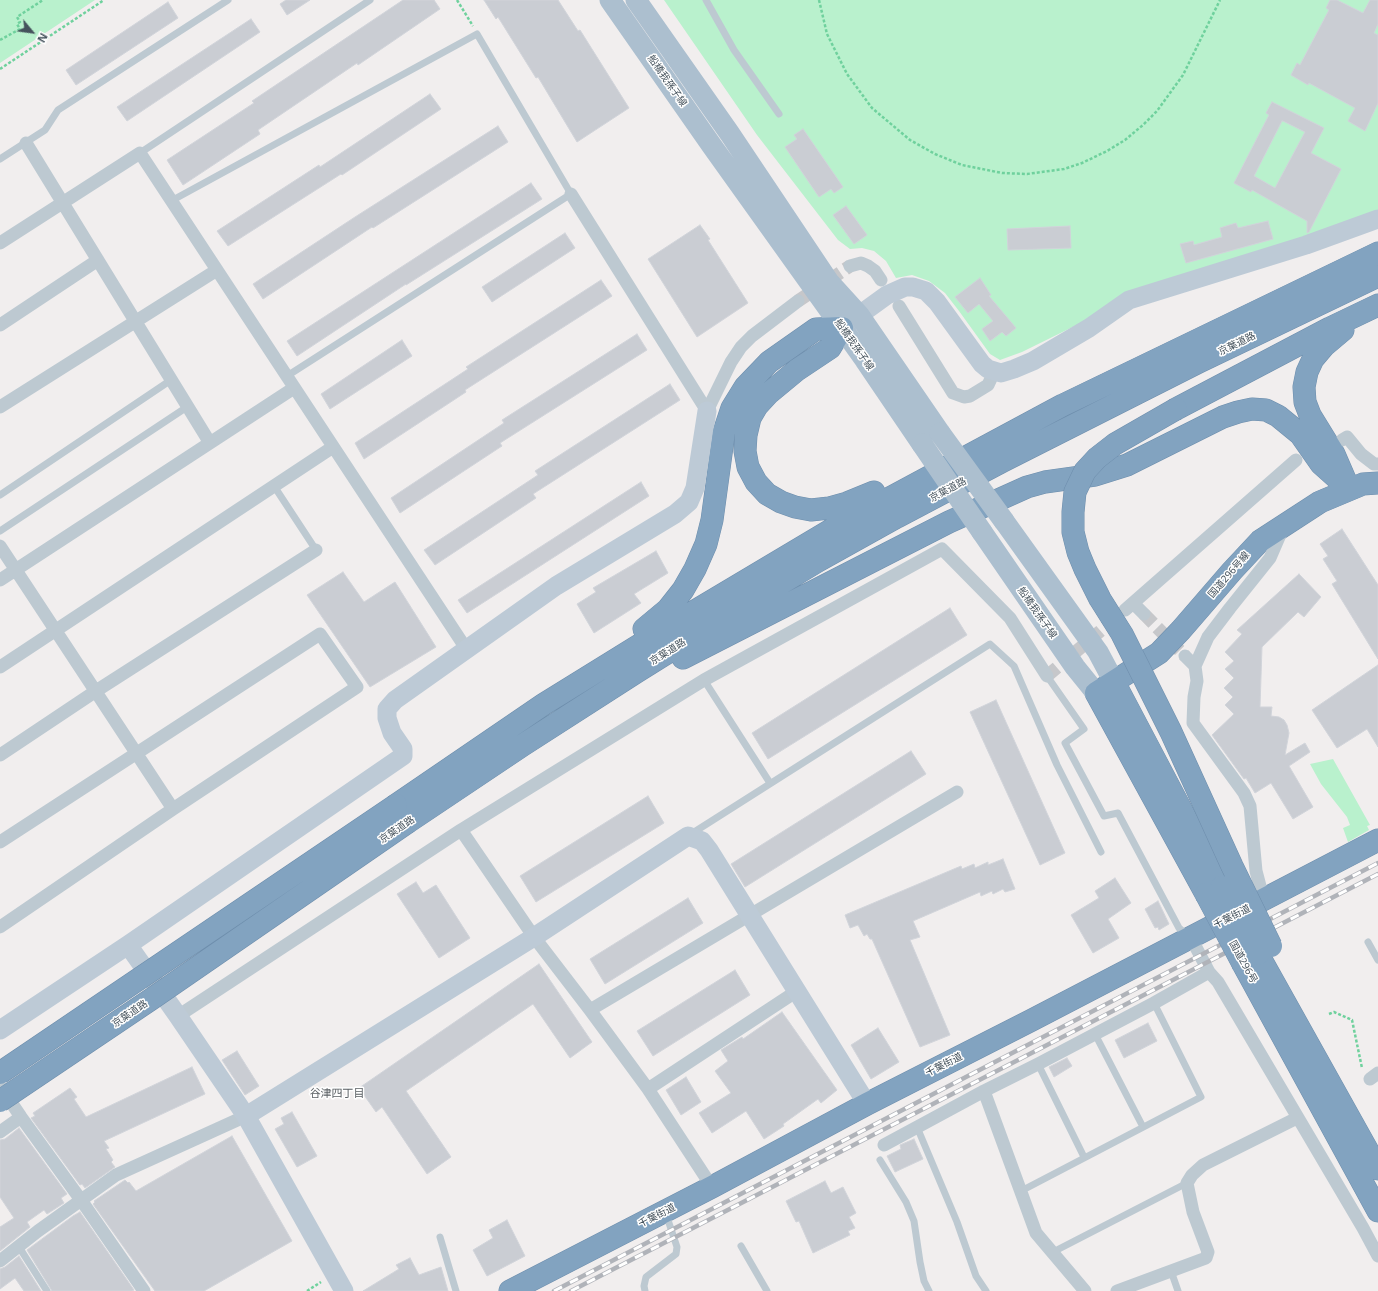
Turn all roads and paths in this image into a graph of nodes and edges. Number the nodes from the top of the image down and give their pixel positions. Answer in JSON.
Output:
{"nodes":[{"id":1,"x":43,"y":0,"type":"edge"},
{"id":2,"x":104,"y":0,"type":"edge"},
{"id":3,"x":228,"y":0,"type":"edge"},
{"id":4,"x":370,"y":0,"type":"edge"},
{"id":5,"x":457,"y":0,"type":"edge"},
{"id":6,"x":610,"y":0,"type":"edge"},
{"id":7,"x":636,"y":0,"type":"edge"},
{"id":8,"x":706,"y":0,"type":"edge"},
{"id":9,"x":819,"y":0,"type":"edge"},
{"id":10,"x":1220,"y":0,"type":"edge"},
{"id":11,"x":477,"y":34,"type":"junction"},
{"id":12,"x":0,"y":40,"type":"edge"},
{"id":13,"x":0,"y":69,"type":"edge"},
{"id":14,"x":779,"y":114,"type":"dead end"},
{"id":15,"x":26,"y":143,"type":"junction"},
{"id":16,"x":140,"y":153,"type":"junction"},
{"id":17,"x":0,"y":159,"type":"edge"},
{"id":18,"x":571,"y":194,"type":"junction"},
{"id":19,"x":171,"y":201,"type":"junction"},
{"id":20,"x":63,"y":203,"type":"junction"},
{"id":21,"x":1378,"y":219,"type":"edge"},
{"id":22,"x":0,"y":243,"type":"edge"},
{"id":23,"x":1378,"y":253,"type":"edge"},
{"id":24,"x":98,"y":260,"type":"junction"},
{"id":25,"x":850,"y":266,"type":"tunnel mouth"},
{"id":26,"x":217,"y":270,"type":"junction"},
{"id":27,"x":1378,"y":276,"type":"edge"},
{"id":28,"x":881,"y":280,"type":"dead end"},
{"id":29,"x":798,"y":302,"type":"tunnel mouth"},
{"id":30,"x":899,"y":306,"type":"dead end"},
{"id":31,"x":1378,"y":306,"type":"edge"},
{"id":32,"x":850,"y":321,"type":"junction"},
{"id":33,"x":135,"y":322,"type":"junction"},
{"id":34,"x":0,"y":325,"type":"edge"},
{"id":35,"x":994,"y":372,"type":"junction"},
{"id":36,"x":287,"y":376,"type":"junction"},
{"id":37,"x":171,"y":380,"type":"junction"},
{"id":38,"x":294,"y":388,"type":"junction"},
{"id":39,"x":1063,"y":405,"type":"junction"},
{"id":40,"x":0,"y":407,"type":"edge"},
{"id":41,"x":187,"y":407,"type":"junction"},
{"id":42,"x":707,"y":411,"type":"junction"},
{"id":43,"x":1342,"y":440,"type":"dead end"},
{"id":44,"x":210,"y":443,"type":"junction"},
{"id":45,"x":333,"y":447,"type":"junction"},
{"id":46,"x":1296,"y":460,"type":"dead end"},
{"id":47,"x":1378,"y":464,"type":"edge"},
{"id":48,"x":1378,"y":483,"type":"edge"},
{"id":49,"x":274,"y":486,"type":"junction"},
{"id":50,"x":1350,"y":489,"type":"junction"},
{"id":51,"x":0,"y":495,"type":"edge"},
{"id":52,"x":1286,"y":523,"type":"junction"},
{"id":53,"x":0,"y":531,"type":"edge"},
{"id":54,"x":0,"y":546,"type":"edge"},
{"id":55,"x":316,"y":550,"type":"joint"},
{"id":56,"x":16,"y":570,"type":"junction"},
{"id":57,"x":0,"y":580,"type":"edge"},
{"id":58,"x":1144,"y":614,"type":"tunnel mouth"},
{"id":59,"x":56,"y":630,"type":"junction"},
{"id":60,"x":467,"y":650,"type":"junction"},
{"id":61,"x":1185,"y":656,"type":"tunnel mouth"},
{"id":62,"x":1195,"y":666,"type":"junction"},
{"id":63,"x":0,"y":667,"type":"edge"},
{"id":64,"x":1047,"y":676,"type":"joint"},
{"id":65,"x":704,"y":680,"type":"junction"},
{"id":66,"x":1114,"y":682,"type":"junction"},
{"id":67,"x":96,"y":691,"type":"junction"},
{"id":68,"x":1096,"y":693,"type":"junction"},
{"id":69,"x":544,"y":704,"type":"junction"},
{"id":70,"x":523,"y":745,"type":"junction"},
{"id":71,"x":136,"y":753,"type":"junction"},
{"id":72,"x":0,"y":754,"type":"edge"},
{"id":73,"x":770,"y":784,"type":"junction"},
{"id":74,"x":957,"y":792,"type":"dead end"},
{"id":75,"x":174,"y":809,"type":"junction"},
{"id":76,"x":461,"y":830,"type":"junction"},
{"id":77,"x":688,"y":836,"type":"junction"},
{"id":78,"x":1378,"y":840,"type":"edge"},
{"id":79,"x":0,"y":842,"type":"edge"},
{"id":80,"x":1101,"y":852,"type":"dead end"},
{"id":81,"x":1214,"y":891,"type":"junction"},
{"id":82,"x":1265,"y":900,"type":"junction"},
{"id":83,"x":750,"y":914,"type":"junction"},
{"id":84,"x":0,"y":927,"type":"edge"},
{"id":85,"x":534,"y":937,"type":"junction"},
{"id":86,"x":1191,"y":938,"type":"junction"},
{"id":87,"x":1368,"y":942,"type":"dead end"},
{"id":88,"x":128,"y":945,"type":"junction"},
{"id":89,"x":1257,"y":954,"type":"junction"},
{"id":90,"x":1378,"y":960,"type":"edge"},
{"id":91,"x":1209,"y":972,"type":"junction"},
{"id":92,"x":797,"y":991,"type":"junction"},
{"id":93,"x":1154,"y":1003,"type":"junction"},
{"id":94,"x":590,"y":1010,"type":"junction"},
{"id":95,"x":1328,"y":1014,"type":"dead end"},
{"id":96,"x":178,"y":1016,"type":"junction"},
{"id":97,"x":0,"y":1030,"type":"edge"},
{"id":98,"x":1095,"y":1034,"type":"junction"},
{"id":99,"x":1038,"y":1064,"type":"junction"},
{"id":100,"x":0,"y":1073,"type":"edge"},
{"id":101,"x":1374,"y":1076,"type":"edge"},
{"id":102,"x":0,"y":1086,"type":"edge"},
{"id":103,"x":648,"y":1089,"type":"junction"},
{"id":104,"x":984,"y":1091,"type":"junction"},
{"id":105,"x":0,"y":1101,"type":"edge"},
{"id":106,"x":867,"y":1104,"type":"junction"},
{"id":107,"x":246,"y":1116,"type":"junction"},
{"id":108,"x":21,"y":1117,"type":"junction"},
{"id":109,"x":1297,"y":1118,"type":"junction"},
{"id":110,"x":917,"y":1127,"type":"junction"},
{"id":111,"x":1143,"y":1128,"type":"junction"},
{"id":112,"x":0,"y":1132,"type":"edge"},
{"id":113,"x":884,"y":1145,"type":"dead end"},
{"id":114,"x":1084,"y":1157,"type":"junction"},
{"id":115,"x":880,"y":1160,"type":"dead end"},
{"id":116,"x":1377,"y":1168,"type":"edge"},
{"id":117,"x":1187,"y":1183,"type":"junction"},
{"id":118,"x":712,"y":1187,"type":"junction"},
{"id":119,"x":1021,"y":1191,"type":"junction"},
{"id":120,"x":81,"y":1200,"type":"junction"},
{"id":121,"x":1378,"y":1211,"type":"edge"},
{"id":122,"x":665,"y":1212,"type":"junction"},
{"id":123,"x":440,"y":1237,"type":"dead end"},
{"id":124,"x":741,"y":1246,"type":"dead end"},
{"id":125,"x":19,"y":1247,"type":"junction"},
{"id":126,"x":1053,"y":1252,"type":"junction"},
{"id":127,"x":1378,"y":1256,"type":"edge"},
{"id":128,"x":0,"y":1261,"type":"edge"},
{"id":129,"x":1171,"y":1270,"type":"junction"},
{"id":130,"x":327,"y":1279,"type":"dead end"},
{"id":131,"x":47,"y":1291,"type":"edge"},
{"id":132,"x":144,"y":1291,"type":"edge"},
{"id":133,"x":307,"y":1291,"type":"edge"},
{"id":134,"x":344,"y":1291,"type":"edge"},
{"id":135,"x":456,"y":1291,"type":"edge"},
{"id":136,"x":510,"y":1291,"type":"edge"},
{"id":137,"x":645,"y":1291,"type":"edge"},
{"id":138,"x":766,"y":1291,"type":"edge"},
{"id":139,"x":929,"y":1291,"type":"edge"},
{"id":140,"x":986,"y":1291,"type":"edge"},
{"id":141,"x":1085,"y":1291,"type":"edge"},
{"id":142,"x":1117,"y":1291,"type":"edge"},
{"id":143,"x":1178,"y":1291,"type":"edge"}],
"edges":[{"from":1,"to":12,"type":"path"},
{"from":2,"to":13,"type":"path"},
{"from":3,"to":15,"type":"lane"},
{"from":4,"to":16,"type":"lane"},
{"from":5,"to":11,"type":"path"},
{"from":6,"to":32,"type":"main road","name":"船橋我孫子線"},
{"from":7,"to":32,"type":"main road","name":"船橋我孫子線"},
{"from":8,"to":14,"type":"lane"},
{"from":9,"to":10,"type":"path"},
{"from":11,"to":18,"type":"lane"},
{"from":11,"to":19,"type":"lane"},
{"from":15,"to":17,"type":"lane"},
{"from":15,"to":20,"type":"street"},
{"from":16,"to":19,"type":"street"},
{"from":16,"to":20,"type":"street"},
{"from":18,"to":36,"type":"lane"},
{"from":18,"to":42,"type":"street"},
{"from":19,"to":26,"type":"street"},
{"from":20,"to":22,"type":"street"},
{"from":20,"to":24,"type":"street"},
{"from":21,"to":35,"type":"street"},
{"from":23,"to":39,"type":"highway","name":"京葉道路"},
{"from":24,"to":33,"type":"street"},
{"from":24,"to":34,"type":"street"},
{"from":25,"to":28,"type":"street"},
{"from":26,"to":33,"type":"street"},
{"from":26,"to":36,"type":"street"},
{"from":27,"to":70,"type":"highway","name":"京葉道路","bridge":true},
{"from":29,"to":42,"type":"street"},
{"from":30,"to":35,"type":"street"},
{"from":31,"to":50,"type":"highway"},
{"from":31,"to":89,"type":"highway","bridge":true},
{"from":32,"to":35,"type":"street"},
{"from":32,"to":39,"type":"highway","bridge":true},
{"from":32,"to":66,"type":"main road","name":"船橋我孫子線","bridge":true},
{"from":32,"to":68,"type":"main road","name":"船橋我孫子線","bridge":true},
{"from":32,"to":69,"type":"highway"},
{"from":33,"to":37,"type":"street"},
{"from":33,"to":40,"type":"street"},
{"from":36,"to":38,"type":"street"},
{"from":37,"to":41,"type":"street"},
{"from":37,"to":51,"type":"lane"},
{"from":38,"to":44,"type":"street"},
{"from":38,"to":45,"type":"street"},
{"from":39,"to":69,"type":"highway","name":"京葉道路","bridge":true},
{"from":41,"to":44,"type":"street"},
{"from":41,"to":53,"type":"lane"},
{"from":42,"to":60,"type":"street"},
{"from":43,"to":47,"type":"street"},
{"from":44,"to":56,"type":"street"},
{"from":45,"to":49,"type":"street"},
{"from":45,"to":60,"type":"street"},
{"from":46,"to":58,"type":"street"},
{"from":48,"to":50,"type":"highway","name":"国道296号線"},
{"from":49,"to":55,"type":"lane"},
{"from":49,"to":59,"type":"street"},
{"from":50,"to":52,"type":"highway","name":"国道296号線"},
{"from":50,"to":70,"type":"highway"},
{"from":52,"to":62,"type":"street"},
{"from":52,"to":66,"type":"highway","name":"国道296号線"},
{"from":54,"to":56,"type":"street"},
{"from":55,"to":67,"type":"street"},
{"from":56,"to":57,"type":"street"},
{"from":56,"to":59,"type":"street"},
{"from":59,"to":63,"type":"street"},
{"from":59,"to":67,"type":"street"},
{"from":60,"to":88,"type":"street"},
{"from":61,"to":62,"type":"street"},
{"from":62,"to":82,"type":"street"},
{"from":64,"to":65,"type":"street"},
{"from":64,"to":86,"type":"lane"},
{"from":65,"to":73,"type":"lane"},
{"from":65,"to":76,"type":"street"},
{"from":66,"to":68,"type":"highway","name":"国道296号線"},
{"from":66,"to":81,"type":"highway","name":"国道296号"},
{"from":67,"to":71,"type":"street"},
{"from":67,"to":72,"type":"street"},
{"from":68,"to":81,"type":"highway","name":"国道296号"},
{"from":69,"to":100,"type":"highway","name":"京葉道路","bridge":true},
{"from":70,"to":105,"type":"highway","name":"京葉道路","bridge":true},
{"from":71,"to":75,"type":"street"},
{"from":71,"to":75,"type":"street"},
{"from":71,"to":79,"type":"street"},
{"from":73,"to":77,"type":"lane"},
{"from":73,"to":80,"type":"lane"},
{"from":74,"to":83,"type":"street"},
{"from":75,"to":84,"type":"street"},
{"from":76,"to":85,"type":"street"},
{"from":76,"to":96,"type":"street"},
{"from":77,"to":83,"type":"street"},
{"from":77,"to":85,"type":"street"},
{"from":78,"to":82,"type":"highway","name":"千葉街道"},
{"from":81,"to":89,"type":"highway","name":"国道296号","bridge":true},
{"from":82,"to":86,"type":"highway","name":"千葉街道"},
{"from":83,"to":92,"type":"street"},
{"from":83,"to":94,"type":"street"},
{"from":85,"to":94,"type":"street"},
{"from":85,"to":107,"type":"street"},
{"from":86,"to":91,"type":"street"},
{"from":86,"to":106,"type":"highway","name":"千葉街道"},
{"from":87,"to":90,"type":"lane"},
{"from":88,"to":96,"type":"street"},
{"from":88,"to":97,"type":"street"},
{"from":89,"to":116,"type":"highway","name":"国道296号"},
{"from":89,"to":121,"type":"highway","name":"国道296号"},
{"from":91,"to":93,"type":"street"},
{"from":91,"to":109,"type":"street"},
{"from":92,"to":103,"type":"street"},
{"from":92,"to":106,"type":"street"},
{"from":93,"to":98,"type":"street"},
{"from":93,"to":111,"type":"lane"},
{"from":94,"to":103,"type":"street"},
{"from":95,"to":101,"type":"path"},
{"from":96,"to":107,"type":"street"},
{"from":98,"to":99,"type":"street"},
{"from":98,"to":111,"type":"lane"},
{"from":99,"to":104,"type":"street"},
{"from":99,"to":114,"type":"lane"},
{"from":102,"to":108,"type":"street"},
{"from":103,"to":118,"type":"street"},
{"from":104,"to":110,"type":"street"},
{"from":104,"to":119,"type":"street"},
{"from":106,"to":118,"type":"highway","name":"千葉街道"},
{"from":107,"to":120,"type":"street"},
{"from":107,"to":134,"type":"street"},
{"from":108,"to":112,"type":"street"},
{"from":108,"to":120,"type":"street"},
{"from":109,"to":117,"type":"street"},
{"from":109,"to":127,"type":"street"},
{"from":110,"to":113,"type":"street"},
{"from":110,"to":140,"type":"lane"},
{"from":111,"to":114,"type":"lane"},
{"from":114,"to":119,"type":"lane"},
{"from":115,"to":139,"type":"lane"},
{"from":117,"to":126,"type":"lane"},
{"from":117,"to":129,"type":"street"},
{"from":118,"to":122,"type":"highway","name":"千葉街道"},
{"from":119,"to":126,"type":"street"},
{"from":120,"to":125,"type":"street"},
{"from":120,"to":132,"type":"street"},
{"from":122,"to":136,"type":"highway","name":"千葉街道"},
{"from":122,"to":137,"type":"lane"},
{"from":123,"to":135,"type":"lane"},
{"from":124,"to":138,"type":"lane"},
{"from":125,"to":128,"type":"street"},
{"from":125,"to":131,"type":"lane"},
{"from":126,"to":141,"type":"street"},
{"from":129,"to":142,"type":"street"},
{"from":129,"to":143,"type":"lane"},
{"from":130,"to":133,"type":"path"}]}
